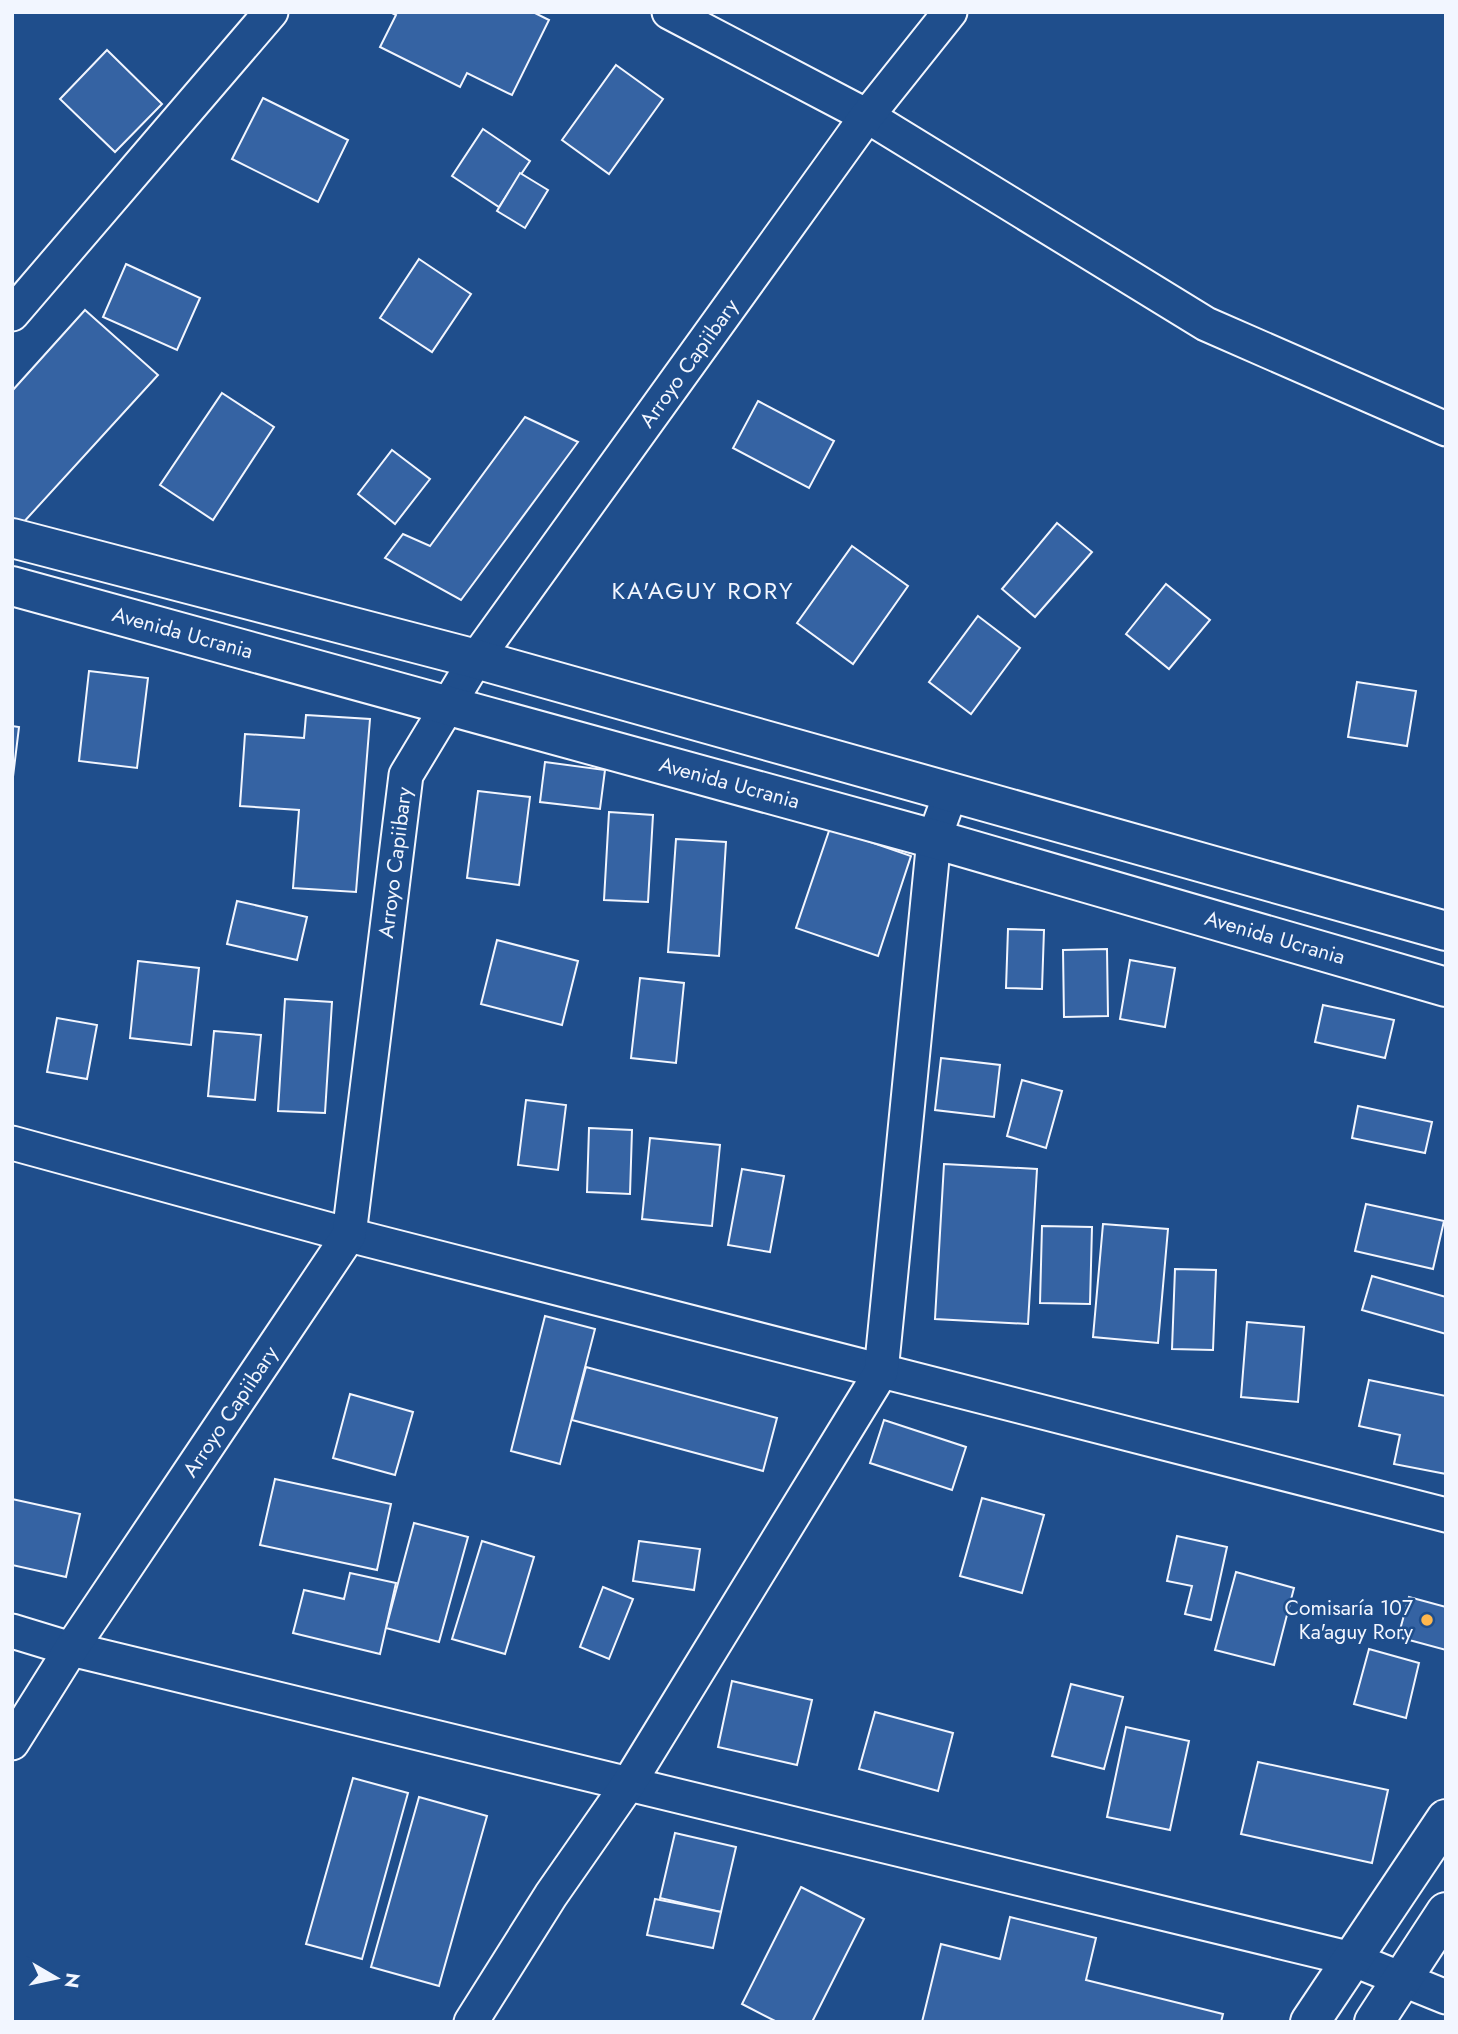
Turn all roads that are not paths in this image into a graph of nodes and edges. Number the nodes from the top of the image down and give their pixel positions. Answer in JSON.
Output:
{"nodes":[{"id":1,"x":271,"y":12,"type":"edge"},
{"id":2,"x":669,"y":12,"type":"edge"},
{"id":3,"x":950,"y":12,"type":"edge"},
{"id":4,"x":867,"y":116,"type":"junction"},
{"id":5,"x":12,"y":314,"type":"edge"},
{"id":6,"x":1446,"y":429,"type":"edge"},
{"id":7,"x":12,"y":538,"type":"edge"},
{"id":8,"x":12,"y":586,"type":"edge"},
{"id":9,"x":476,"y":659,"type":"junction"},
{"id":10,"x":449,"y":705,"type":"junction"},
{"id":11,"x":951,"y":792,"type":"junction"},
{"id":12,"x":934,"y":839,"type":"junction"},
{"id":13,"x":1446,"y":931,"type":"edge"},
{"id":14,"x":1446,"y":986,"type":"edge"},
{"id":15,"x":12,"y":1143,"type":"edge"},
{"id":16,"x":349,"y":1235,"type":"junction"},
{"id":17,"x":881,"y":1372,"type":"junction"},
{"id":18,"x":1446,"y":1515,"type":"edge"},
{"id":19,"x":12,"y":1631,"type":"edge"},
{"id":20,"x":71,"y":1649,"type":"junction"},
{"id":21,"x":12,"y":1743,"type":"edge"},
{"id":22,"x":629,"y":1783,"type":"junction"},
{"id":23,"x":1446,"y":1819,"type":"edge"},
{"id":24,"x":1446,"y":1912,"type":"edge"},
{"id":25,"x":1352,"y":1959,"type":"junction"},
{"id":26,"x":1401,"y":1979,"type":"junction"},
{"id":27,"x":1446,"y":1997,"type":"edge"},
{"id":28,"x":471,"y":2022,"type":"edge"},
{"id":29,"x":1310,"y":2022,"type":"edge"},
{"id":30,"x":1374,"y":2022,"type":"edge"}],
"edges":[{"from":1,"to":5,"type":"street"},
{"from":2,"to":4,"type":"street"},
{"from":3,"to":4,"type":"street","name":"Arroyo Capiibary"},
{"from":4,"to":6,"type":"street"},
{"from":4,"to":9,"type":"street","name":"Arroyo Capiibary"},
{"from":7,"to":9,"type":"main road"},
{"from":8,"to":10,"type":"main road","name":"Avenida Ucrania"},
{"from":9,"to":10,"type":"street","name":"Arroyo Capiibary"},
{"from":9,"to":11,"type":"main road"},
{"from":10,"to":12,"type":"main road","name":"Avenida Ucrania"},
{"from":10,"to":16,"type":"street","name":"Arroyo Capiibary"},
{"from":11,"to":12,"type":"street"},
{"from":11,"to":13,"type":"main road"},
{"from":12,"to":14,"type":"main road","name":"Avenida Ucrania"},
{"from":12,"to":17,"type":"street"},
{"from":15,"to":16,"type":"street"},
{"from":16,"to":17,"type":"street"},
{"from":16,"to":20,"type":"street","name":"Arroyo Capiibary"},
{"from":17,"to":18,"type":"street"},
{"from":17,"to":22,"type":"street"},
{"from":19,"to":20,"type":"street"},
{"from":20,"to":21,"type":"street","name":"Arroyo Capiibary"},
{"from":20,"to":22,"type":"street"},
{"from":22,"to":25,"type":"street"},
{"from":22,"to":28,"type":"street"},
{"from":23,"to":25,"type":"main road"},
{"from":24,"to":26,"type":"main road"},
{"from":25,"to":26,"type":"street"},
{"from":25,"to":29,"type":"main road"},
{"from":26,"to":27,"type":"street"},
{"from":26,"to":30,"type":"main road"}]}
